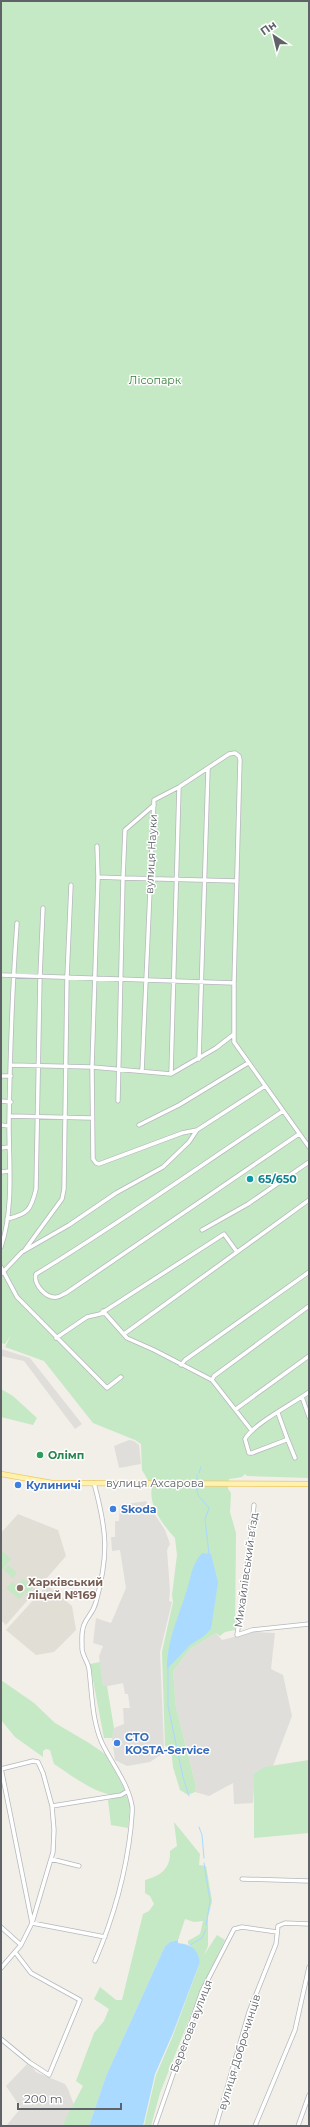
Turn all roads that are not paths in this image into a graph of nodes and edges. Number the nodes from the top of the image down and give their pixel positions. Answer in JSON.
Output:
{"nodes":[{"id":1,"x":208,"y":769,"type":"junction"},
{"id":2,"x":179,"y":787,"type":"junction"},
{"id":3,"x":154,"y":805,"type":"junction"},
{"id":4,"x":97,"y":846,"type":"dead end"},
{"id":5,"x":98,"y":877,"type":"junction"},
{"id":6,"x":123,"y":878,"type":"junction"},
{"id":7,"x":149,"y":879,"type":"junction"},
{"id":8,"x":176,"y":880,"type":"junction"},
{"id":9,"x":203,"y":881,"type":"junction"},
{"id":10,"x":237,"y":881,"type":"junction"},
{"id":11,"x":71,"y":885,"type":"dead end"},
{"id":12,"x":44,"y":908,"type":"dead end"},
{"id":13,"x":17,"y":924,"type":"dead end"},
{"id":14,"x":1,"y":975,"type":"edge"},
{"id":15,"x":13,"y":975,"type":"junction"},
{"id":16,"x":40,"y":976,"type":"junction"},
{"id":17,"x":67,"y":977,"type":"junction"},
{"id":18,"x":93,"y":978,"type":"junction"},
{"id":19,"x":121,"y":979,"type":"junction"},
{"id":20,"x":148,"y":980,"type":"junction"},
{"id":21,"x":173,"y":981,"type":"junction"},
{"id":22,"x":200,"y":981,"type":"junction"},
{"id":23,"x":234,"y":983,"type":"junction"},
{"id":24,"x":234,"y":1034,"type":"junction"},
{"id":25,"x":199,"y":1060,"type":"junction"},
{"id":26,"x":248,"y":1063,"type":"junction"},
{"id":27,"x":11,"y":1065,"type":"junction"},
{"id":28,"x":39,"y":1065,"type":"junction"},
{"id":29,"x":65,"y":1066,"type":"junction"},
{"id":30,"x":92,"y":1067,"type":"junction"},
{"id":31,"x":119,"y":1070,"type":"junction"},
{"id":32,"x":142,"y":1071,"type":"junction"},
{"id":33,"x":171,"y":1074,"type":"junction"},
{"id":34,"x":1,"y":1076,"type":"edge"},
{"id":35,"x":11,"y":1076,"type":"junction"},
{"id":36,"x":265,"y":1086,"type":"junction"},
{"id":37,"x":1,"y":1101,"type":"edge"},
{"id":38,"x":118,"y":1101,"type":"dead end"},
{"id":39,"x":10,"y":1102,"type":"junction"},
{"id":40,"x":282,"y":1111,"type":"junction"},
{"id":41,"x":9,"y":1116,"type":"junction"},
{"id":42,"x":37,"y":1117,"type":"junction"},
{"id":43,"x":65,"y":1117,"type":"junction"},
{"id":44,"x":92,"y":1118,"type":"junction"},
{"id":45,"x":1,"y":1125,"type":"edge"},
{"id":46,"x":139,"y":1125,"type":"dead end"},
{"id":47,"x":9,"y":1126,"type":"junction"},
{"id":48,"x":197,"y":1130,"type":"junction"},
{"id":49,"x":299,"y":1134,"type":"junction"},
{"id":50,"x":9,"y":1147,"type":"junction"},
{"id":51,"x":309,"y":1147,"type":"edge"},
{"id":52,"x":1,"y":1148,"type":"edge"},
{"id":53,"x":309,"y":1162,"type":"edge"},
{"id":54,"x":9,"y":1171,"type":"junction"},
{"id":55,"x":1,"y":1172,"type":"edge"},
{"id":56,"x":309,"y":1200,"type":"edge"},
{"id":57,"x":7,"y":1219,"type":"junction"},
{"id":58,"x":202,"y":1230,"type":"dead end"},
{"id":59,"x":1,"y":1247,"type":"edge"},
{"id":60,"x":24,"y":1251,"type":"junction"},
{"id":61,"x":237,"y":1252,"type":"junction"},
{"id":62,"x":1,"y":1267,"type":"edge"},
{"id":63,"x":309,"y":1272,"type":"edge"},
{"id":64,"x":2,"y":1273,"type":"edge"},
{"id":65,"x":309,"y":1306,"type":"edge"},
{"id":66,"x":104,"y":1311,"type":"junction"},
{"id":67,"x":124,"y":1334,"type":"junction"},
{"id":68,"x":56,"y":1338,"type":"junction"},
{"id":69,"x":309,"y":1356,"type":"edge"},
{"id":70,"x":181,"y":1365,"type":"junction"},
{"id":71,"x":121,"y":1376,"type":"dead end"},
{"id":72,"x":212,"y":1380,"type":"junction"},
{"id":73,"x":309,"y":1392,"type":"edge"},
{"id":74,"x":302,"y":1397,"type":"junction"},
{"id":75,"x":236,"y":1409,"type":"junction"},
{"id":76,"x":278,"y":1413,"type":"junction"},
{"id":77,"x":309,"y":1417,"type":"edge"},
{"id":78,"x":252,"y":1431,"type":"junction"},
{"id":79,"x":287,"y":1438,"type":"junction"},
{"id":80,"x":295,"y":1458,"type":"dead end"},
{"id":81,"x":1,"y":1474,"type":"edge"},
{"id":82,"x":94,"y":1483,"type":"junction"},
{"id":83,"x":309,"y":1484,"type":"edge"},
{"id":84,"x":254,"y":1505,"type":"dead end"},
{"id":85,"x":309,"y":1624,"type":"edge"},
{"id":86,"x":1,"y":1768,"type":"edge"},
{"id":87,"x":126,"y":1792,"type":"junction"},
{"id":88,"x":52,"y":1806,"type":"junction"},
{"id":89,"x":51,"y":1859,"type":"junction"},
{"id":90,"x":79,"y":1866,"type":"dead end"},
{"id":91,"x":242,"y":1879,"type":"dead end"},
{"id":92,"x":309,"y":1881,"type":"edge"},
{"id":93,"x":32,"y":1923,"type":"junction"},
{"id":94,"x":309,"y":1924,"type":"edge"},
{"id":95,"x":1,"y":1927,"type":"edge"},
{"id":96,"x":277,"y":1932,"type":"junction"},
{"id":97,"x":106,"y":1937,"type":"junction"},
{"id":98,"x":21,"y":1945,"type":"junction"},
{"id":99,"x":15,"y":1952,"type":"junction"},
{"id":100,"x":95,"y":1961,"type":"dead end"},
{"id":101,"x":309,"y":1967,"type":"edge"},
{"id":102,"x":1,"y":1968,"type":"edge"},
{"id":103,"x":1,"y":2039,"type":"edge"},
{"id":104,"x":309,"y":2095,"type":"edge"},
{"id":105,"x":155,"y":2126,"type":"edge"},
{"id":106,"x":216,"y":2126,"type":"edge"},
{"id":107,"x":255,"y":2126,"type":"edge"},
{"id":108,"x":298,"y":2126,"type":"edge"}],
"edges":[{"from":1,"to":2,"type":"street","name":"вулиця Науки"},
{"from":1,"to":9,"type":"street"},
{"from":1,"to":10,"type":"street","name":"вулиця Науки"},
{"from":2,"to":3,"type":"street","name":"вулиця Науки"},
{"from":2,"to":8,"type":"street"},
{"from":3,"to":6,"type":"street"},
{"from":3,"to":7,"type":"street","name":"вулиця Науки"},
{"from":4,"to":5,"type":"street"},
{"from":5,"to":6,"type":"street"},
{"from":5,"to":18,"type":"street"},
{"from":6,"to":7,"type":"street"},
{"from":6,"to":19,"type":"street"},
{"from":7,"to":8,"type":"street"},
{"from":7,"to":20,"type":"street","name":"вулиця Науки"},
{"from":8,"to":9,"type":"street"},
{"from":8,"to":21,"type":"street"},
{"from":9,"to":10,"type":"street"},
{"from":9,"to":22,"type":"street"},
{"from":10,"to":23,"type":"street","name":"вулиця Науки"},
{"from":11,"to":17,"type":"street"},
{"from":12,"to":16,"type":"street"},
{"from":13,"to":15,"type":"street"},
{"from":14,"to":15,"type":"street"},
{"from":15,"to":16,"type":"street"},
{"from":15,"to":27,"type":"street"},
{"from":16,"to":17,"type":"street"},
{"from":16,"to":28,"type":"street"},
{"from":17,"to":18,"type":"street"},
{"from":17,"to":29,"type":"street"},
{"from":18,"to":19,"type":"street"},
{"from":18,"to":30,"type":"street"},
{"from":19,"to":20,"type":"street"},
{"from":19,"to":31,"type":"street"},
{"from":20,"to":21,"type":"street"},
{"from":20,"to":32,"type":"street","name":"вулиця Науки"},
{"from":21,"to":22,"type":"street"},
{"from":21,"to":33,"type":"street"},
{"from":22,"to":23,"type":"street"},
{"from":22,"to":25,"type":"street"},
{"from":23,"to":24,"type":"street","name":"вулиця Науки"},
{"from":24,"to":25,"type":"street"},
{"from":24,"to":26,"type":"street"},
{"from":25,"to":33,"type":"street"},
{"from":26,"to":36,"type":"street"},
{"from":26,"to":46,"type":"street"},
{"from":27,"to":28,"type":"street"},
{"from":27,"to":35,"type":"street"},
{"from":28,"to":29,"type":"street"},
{"from":28,"to":42,"type":"street"},
{"from":29,"to":30,"type":"street"},
{"from":29,"to":43,"type":"street"},
{"from":30,"to":31,"type":"street"},
{"from":30,"to":44,"type":"street"},
{"from":31,"to":32,"type":"street"},
{"from":31,"to":38,"type":"street"},
{"from":32,"to":33,"type":"street"},
{"from":34,"to":35,"type":"street"},
{"from":35,"to":39,"type":"street"},
{"from":36,"to":40,"type":"street"},
{"from":36,"to":48,"type":"street"},
{"from":37,"to":39,"type":"street"},
{"from":39,"to":41,"type":"street"},
{"from":40,"to":49,"type":"street"},
{"from":40,"to":49,"type":"street"},
{"from":41,"to":42,"type":"street"},
{"from":41,"to":47,"type":"street"},
{"from":42,"to":43,"type":"street"},
{"from":42,"to":57,"type":"street"},
{"from":43,"to":44,"type":"street"},
{"from":43,"to":60,"type":"street"},
{"from":44,"to":48,"type":"street"},
{"from":45,"to":47,"type":"street"},
{"from":47,"to":50,"type":"street"},
{"from":48,"to":60,"type":"street"},
{"from":49,"to":51,"type":"street"},
{"from":50,"to":52,"type":"street"},
{"from":50,"to":54,"type":"street"},
{"from":53,"to":58,"type":"street"},
{"from":54,"to":55,"type":"street"},
{"from":54,"to":57,"type":"street"},
{"from":56,"to":61,"type":"street"},
{"from":57,"to":59,"type":"street"},
{"from":60,"to":64,"type":"street"},
{"from":61,"to":66,"type":"street"},
{"from":61,"to":67,"type":"street"},
{"from":62,"to":64,"type":"street"},
{"from":63,"to":70,"type":"street"},
{"from":64,"to":68,"type":"street"},
{"from":65,"to":72,"type":"street"},
{"from":66,"to":67,"type":"street"},
{"from":66,"to":68,"type":"street"},
{"from":67,"to":70,"type":"street"},
{"from":68,"to":71,"type":"street"},
{"from":69,"to":75,"type":"street"},
{"from":70,"to":72,"type":"street"},
{"from":72,"to":75,"type":"street"},
{"from":73,"to":74,"type":"street"},
{"from":74,"to":76,"type":"street"},
{"from":74,"to":77,"type":"street"},
{"from":75,"to":78,"type":"street"},
{"from":76,"to":78,"type":"street"},
{"from":76,"to":79,"type":"street"},
{"from":78,"to":79,"type":"street"},
{"from":79,"to":80,"type":"street"},
{"from":81,"to":82,"type":"main road","name":"вулиця Ахсарова"},
{"from":82,"to":83,"type":"main road","name":"вулиця Ахсарова"},
{"from":82,"to":87,"type":"street"},
{"from":84,"to":85,"type":"street","name":"Михайлівський в'їзд"},
{"from":86,"to":88,"type":"street"},
{"from":86,"to":93,"type":"street"},
{"from":87,"to":88,"type":"street"},
{"from":87,"to":97,"type":"street"},
{"from":88,"to":89,"type":"street"},
{"from":89,"to":90,"type":"street"},
{"from":89,"to":93,"type":"street"},
{"from":91,"to":92,"type":"street"},
{"from":93,"to":97,"type":"street"},
{"from":93,"to":98,"type":"street"},
{"from":94,"to":96,"type":"street"},
{"from":95,"to":98,"type":"street"},
{"from":96,"to":105,"type":"street","name":"Берегова вулиця"},
{"from":96,"to":106,"type":"street","name":"вулиця Доброчинців"},
{"from":97,"to":100,"type":"street"},
{"from":98,"to":99,"type":"street"},
{"from":99,"to":102,"type":"street"},
{"from":99,"to":103,"type":"street"},
{"from":101,"to":107,"type":"street"},
{"from":104,"to":108,"type":"street"}]}
